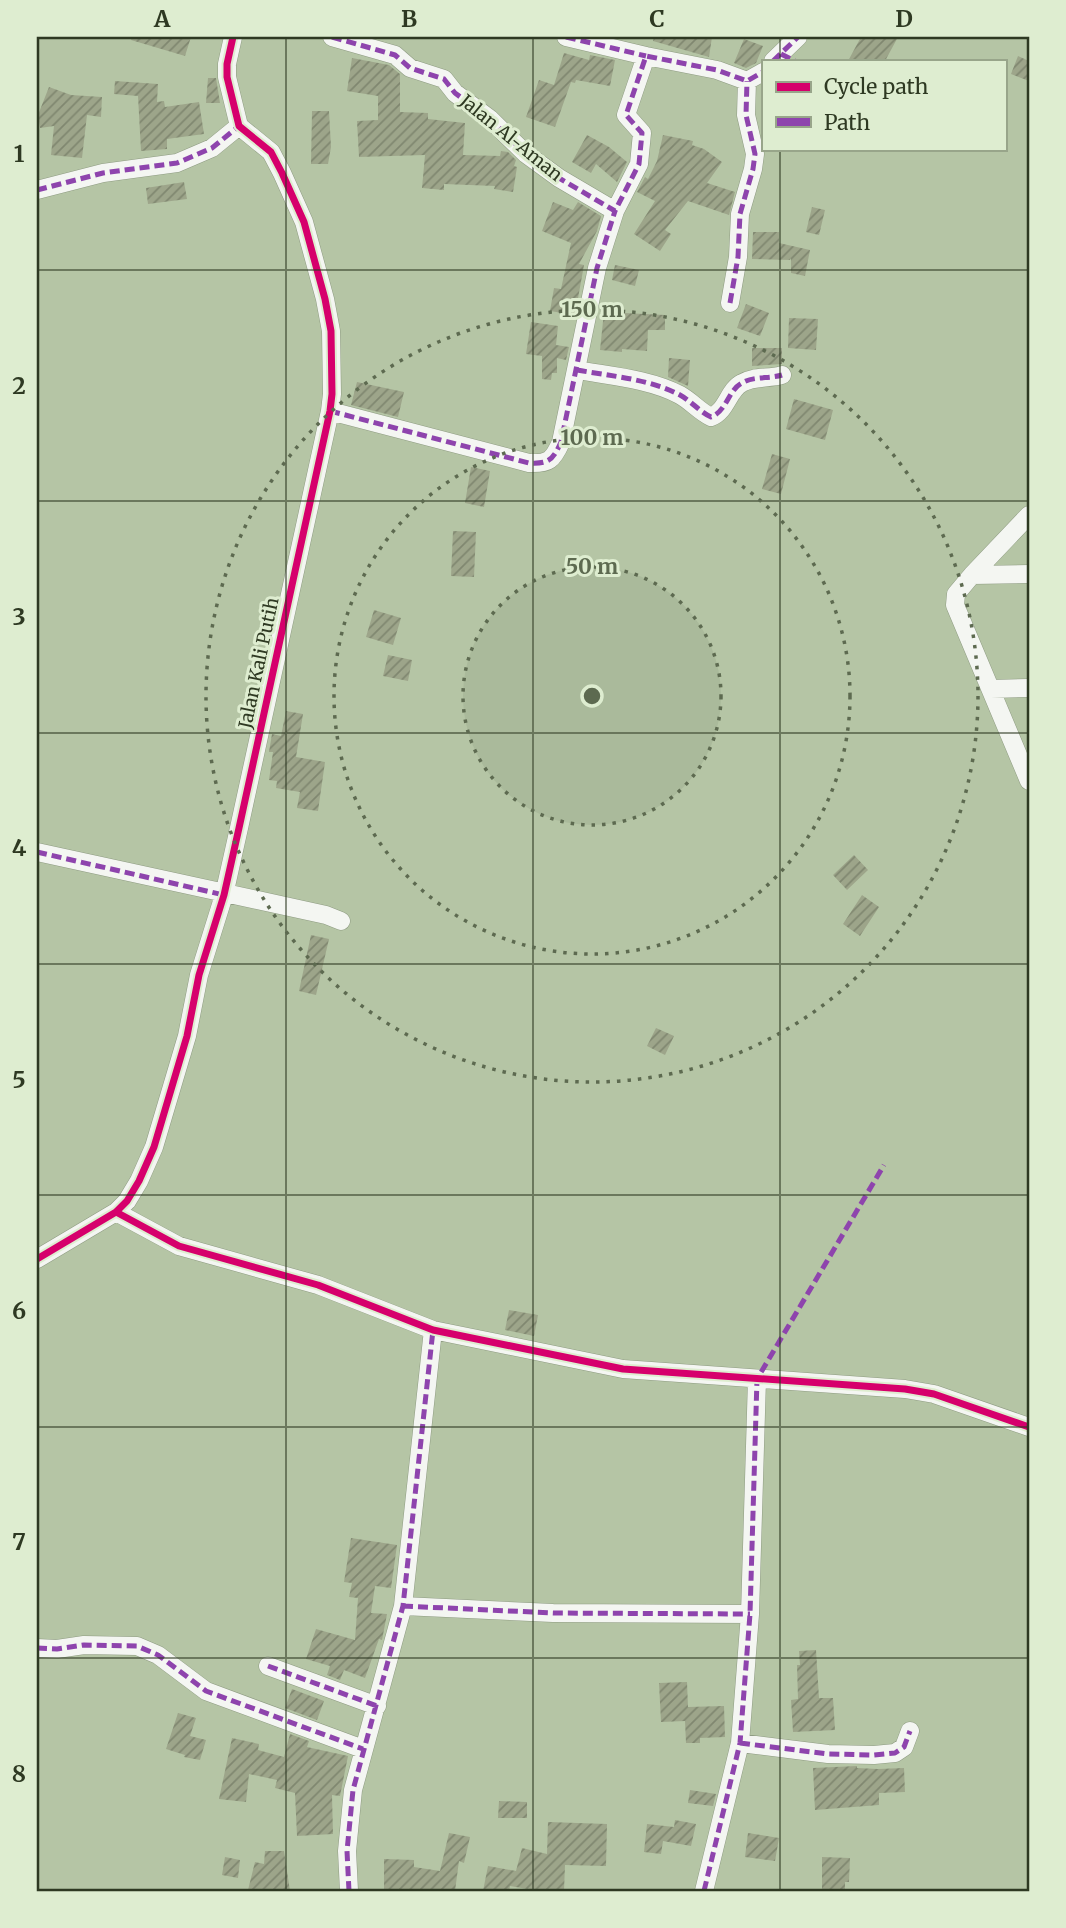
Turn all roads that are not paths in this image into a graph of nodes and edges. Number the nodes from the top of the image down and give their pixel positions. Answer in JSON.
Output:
{"nodes":[{"id":1,"x":233,"y":37,"type":"edge"},
{"id":2,"x":332,"y":37,"type":"edge"},
{"id":3,"x":566,"y":37,"type":"edge"},
{"id":4,"x":798,"y":37,"type":"edge"},
{"id":5,"x":646,"y":57,"type":"junction"},
{"id":6,"x":783,"y":59,"type":"edge"},
{"id":7,"x":755,"y":76,"type":"edge"},
{"id":8,"x":239,"y":126,"type":"junction"},
{"id":9,"x":37,"y":190,"type":"edge"},
{"id":10,"x":615,"y":211,"type":"junction"},
{"id":11,"x":730,"y":303,"type":"dead end"},
{"id":12,"x":578,"y":370,"type":"junction"},
{"id":13,"x":782,"y":375,"type":"dead end"},
{"id":14,"x":330,"y":411,"type":"junction"},
{"id":15,"x":1029,"y":515,"type":"edge"},
{"id":16,"x":1029,"y":574,"type":"edge"},
{"id":17,"x":972,"y":575,"type":"junction"},
{"id":18,"x":1029,"y":688,"type":"edge"},
{"id":19,"x":991,"y":690,"type":"junction"},
{"id":20,"x":1029,"y":781,"type":"edge"},
{"id":21,"x":37,"y":852,"type":"edge"},
{"id":22,"x":223,"y":895,"type":"junction"},
{"id":23,"x":341,"y":921,"type":"dead end"},
{"id":24,"x":116,"y":1212,"type":"junction"},
{"id":25,"x":37,"y":1259,"type":"edge"},
{"id":26,"x":433,"y":1330,"type":"junction"},
{"id":27,"x":757,"y":1379,"type":"junction"},
{"id":28,"x":1029,"y":1427,"type":"edge"},
{"id":29,"x":403,"y":1606,"type":"junction"},
{"id":30,"x":750,"y":1614,"type":"junction"},
{"id":31,"x":37,"y":1648,"type":"edge"},
{"id":32,"x":268,"y":1666,"type":"dead end"},
{"id":33,"x":377,"y":1706,"type":"junction"},
{"id":34,"x":910,"y":1731,"type":"dead end"},
{"id":35,"x":740,"y":1744,"type":"junction"},
{"id":36,"x":363,"y":1749,"type":"junction"},
{"id":37,"x":349,"y":1891,"type":"edge"},
{"id":38,"x":704,"y":1891,"type":"edge"}],
"edges":[{"from":1,"to":8,"type":"street"},
{"from":2,"to":10,"type":"street","name":"Jalan Al-Aman"},
{"from":3,"to":5,"type":"street"},
{"from":4,"to":6,"type":"street"},
{"from":5,"to":7,"type":"street"},
{"from":5,"to":10,"type":"street"},
{"from":7,"to":11,"type":"street"},
{"from":8,"to":9,"type":"street"},
{"from":8,"to":14,"type":"street","name":"Jalan Kali Putih"},
{"from":10,"to":12,"type":"street"},
{"from":12,"to":13,"type":"street"},
{"from":12,"to":14,"type":"street"},
{"from":14,"to":22,"type":"street","name":"Jalan Kali Putih"},
{"from":15,"to":17,"type":"street"},
{"from":16,"to":17,"type":"street"},
{"from":17,"to":19,"type":"street"},
{"from":18,"to":19,"type":"street"},
{"from":19,"to":20,"type":"street"},
{"from":21,"to":22,"type":"street"},
{"from":22,"to":23,"type":"street"},
{"from":22,"to":24,"type":"street","name":"Jalan Kali Putih"},
{"from":24,"to":25,"type":"street","name":"Jalan Kali Putih"},
{"from":24,"to":26,"type":"street"},
{"from":26,"to":27,"type":"street"},
{"from":26,"to":29,"type":"street"},
{"from":27,"to":28,"type":"street"},
{"from":27,"to":30,"type":"street"},
{"from":29,"to":30,"type":"street"},
{"from":29,"to":33,"type":"street"},
{"from":30,"to":35,"type":"street"},
{"from":31,"to":36,"type":"street"},
{"from":32,"to":33,"type":"street"},
{"from":33,"to":36,"type":"street"},
{"from":34,"to":35,"type":"street"},
{"from":35,"to":38,"type":"street"},
{"from":36,"to":37,"type":"street"}]}
